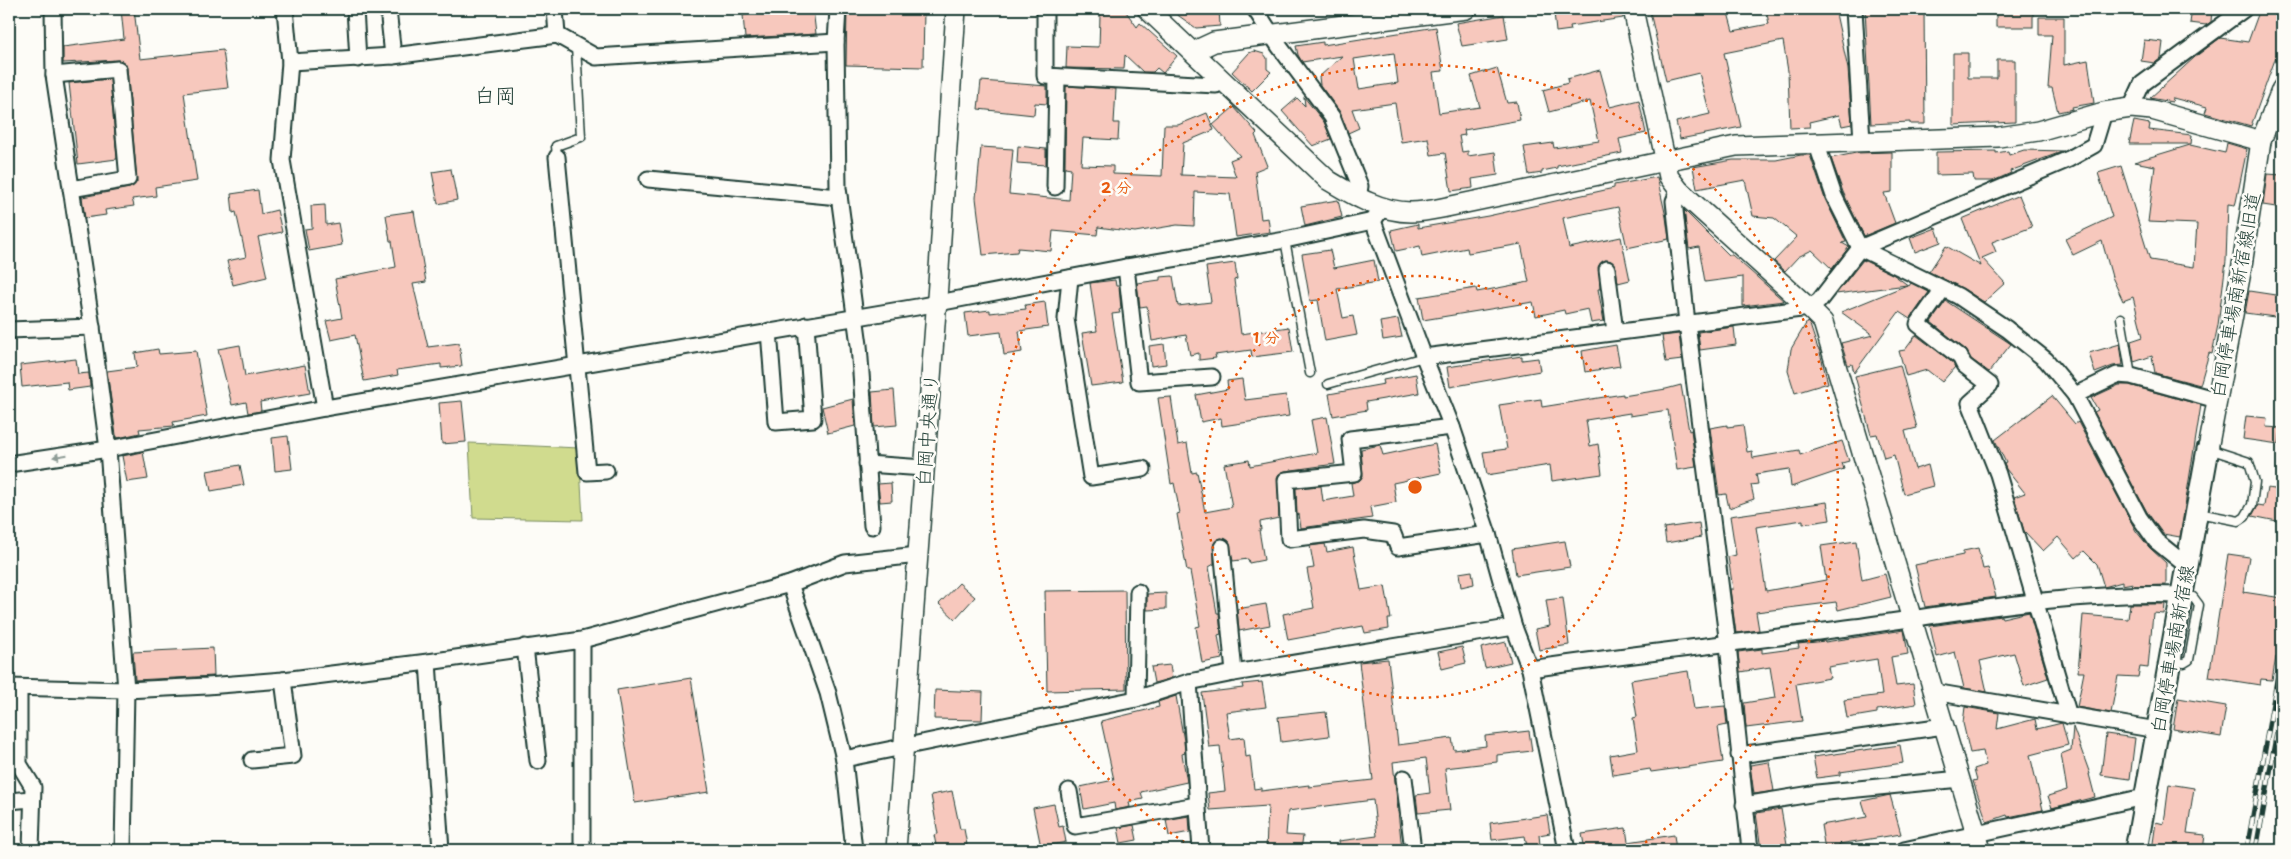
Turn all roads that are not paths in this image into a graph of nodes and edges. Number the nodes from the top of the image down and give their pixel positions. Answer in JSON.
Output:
{"nodes":[{"id":1,"x":53,"y":9,"type":"edge"},
{"id":2,"x":285,"y":9,"type":"edge"},
{"id":3,"x":354,"y":9,"type":"edge"},
{"id":4,"x":388,"y":9,"type":"edge"},
{"id":5,"x":555,"y":9,"type":"edge"},
{"id":6,"x":838,"y":9,"type":"edge"},
{"id":7,"x":956,"y":9,"type":"edge"},
{"id":8,"x":1045,"y":9,"type":"edge"},
{"id":9,"x":1147,"y":9,"type":"edge"},
{"id":10,"x":1255,"y":9,"type":"edge"},
{"id":11,"x":1466,"y":9,"type":"edge"},
{"id":12,"x":1633,"y":9,"type":"edge"},
{"id":13,"x":1854,"y":9,"type":"edge"},
{"id":14,"x":2244,"y":9,"type":"edge"},
{"id":15,"x":558,"y":35,"type":"junction"},
{"id":16,"x":1272,"y":35,"type":"junction"},
{"id":17,"x":836,"y":42,"type":"junction"},
{"id":18,"x":576,"y":46,"type":"junction"},
{"id":19,"x":1195,"y":54,"type":"junction"},
{"id":20,"x":393,"y":56,"type":"junction"},
{"id":21,"x":358,"y":58,"type":"junction"},
{"id":22,"x":290,"y":62,"type":"junction"},
{"id":23,"x":54,"y":76,"type":"junction"},
{"id":24,"x":1057,"y":77,"type":"junction"},
{"id":25,"x":1221,"y":80,"type":"junction"},
{"id":26,"x":2282,"y":88,"type":"edge"},
{"id":27,"x":2131,"y":108,"type":"junction"},
{"id":28,"x":2104,"y":112,"type":"junction"},
{"id":29,"x":2261,"y":140,"type":"junction"},
{"id":30,"x":1862,"y":141,"type":"junction"},
{"id":31,"x":1816,"y":142,"type":"junction"},
{"id":32,"x":557,"y":157,"type":"joint"},
{"id":33,"x":1664,"y":159,"type":"junction"},
{"id":34,"x":648,"y":179,"type":"dead end"},
{"id":35,"x":1055,"y":188,"type":"dead end"},
{"id":36,"x":71,"y":189,"type":"junction"},
{"id":37,"x":1679,"y":190,"type":"junction"},
{"id":38,"x":839,"y":197,"type":"junction"},
{"id":39,"x":1358,"y":199,"type":"junction"},
{"id":40,"x":1378,"y":214,"type":"junction"},
{"id":41,"x":1285,"y":240,"type":"junction"},
{"id":42,"x":1860,"y":248,"type":"junction"},
{"id":43,"x":1126,"y":267,"type":"junction"},
{"id":44,"x":1607,"y":269,"type":"dead end"},
{"id":45,"x":1070,"y":278,"type":"junction"},
{"id":46,"x":1943,"y":289,"type":"junction"},
{"id":47,"x":936,"y":303,"type":"junction"},
{"id":48,"x":1809,"y":308,"type":"junction"},
{"id":49,"x":856,"y":318,"type":"junction"},
{"id":50,"x":2120,"y":318,"type":"dead end"},
{"id":51,"x":1687,"y":323,"type":"junction"},
{"id":52,"x":806,"y":325,"type":"junction"},
{"id":53,"x":92,"y":327,"type":"junction"},
{"id":54,"x":9,"y":330,"type":"edge"},
{"id":55,"x":769,"y":331,"type":"junction"},
{"id":56,"x":1615,"y":332,"type":"junction"},
{"id":57,"x":1424,"y":358,"type":"junction"},
{"id":58,"x":577,"y":365,"type":"junction"},
{"id":59,"x":1310,"y":373,"type":"dead end"},
{"id":60,"x":2131,"y":376,"type":"junction"},
{"id":61,"x":1212,"y":377,"type":"dead end"},
{"id":62,"x":1328,"y":384,"type":"dead end"},
{"id":63,"x":2075,"y":395,"type":"junction"},
{"id":64,"x":2217,"y":400,"type":"junction"},
{"id":65,"x":325,"y":408,"type":"junction"},
{"id":66,"x":1452,"y":427,"type":"junction"},
{"id":67,"x":108,"y":449,"type":"junction"},
{"id":68,"x":2208,"y":449,"type":"junction"},
{"id":69,"x":9,"y":464,"type":"edge"},
{"id":70,"x":867,"y":464,"type":"junction"},
{"id":71,"x":924,"y":468,"type":"junction"},
{"id":72,"x":1143,"y":469,"type":"dead end"},
{"id":73,"x":606,"y":471,"type":"dead end"},
{"id":74,"x":2196,"y":513,"type":"junction"},
{"id":75,"x":872,"y":526,"type":"dead end"},
{"id":76,"x":1488,"y":534,"type":"junction"},
{"id":77,"x":1222,"y":547,"type":"dead end"},
{"id":78,"x":918,"y":555,"type":"junction"},
{"id":79,"x":2186,"y":566,"type":"junction"},
{"id":80,"x":790,"y":584,"type":"junction"},
{"id":81,"x":1138,"y":592,"type":"dead end"},
{"id":82,"x":2182,"y":595,"type":"junction"},
{"id":83,"x":2036,"y":602,"type":"junction"},
{"id":84,"x":1912,"y":619,"type":"junction"},
{"id":85,"x":1514,"y":627,"type":"junction"},
{"id":86,"x":582,"y":640,"type":"junction"},
{"id":87,"x":1728,"y":645,"type":"junction"},
{"id":88,"x":525,"y":647,"type":"junction"},
{"id":89,"x":428,"y":662,"type":"junction"},
{"id":90,"x":1530,"y":669,"type":"junction"},
{"id":91,"x":1234,"y":673,"type":"junction"},
{"id":92,"x":283,"y":680,"type":"junction"},
{"id":93,"x":1190,"y":682,"type":"junction"},
{"id":94,"x":14,"y":688,"type":"edge"},
{"id":95,"x":126,"y":690,"type":"junction"},
{"id":96,"x":1934,"y":692,"type":"junction"},
{"id":97,"x":1136,"y":699,"type":"junction"},
{"id":98,"x":2069,"y":716,"type":"junction"},
{"id":99,"x":1944,"y":726,"type":"junction"},
{"id":100,"x":2157,"y":730,"type":"junction"},
{"id":101,"x":903,"y":748,"type":"junction"},
{"id":102,"x":1739,"y":755,"type":"junction"},
{"id":103,"x":844,"y":759,"type":"junction"},
{"id":104,"x":252,"y":760,"type":"dead end"},
{"id":105,"x":538,"y":761,"type":"dead end"},
{"id":106,"x":1404,"y":778,"type":"dead end"},
{"id":107,"x":1960,"y":779,"type":"junction"},
{"id":108,"x":1069,"y":791,"type":"dead end"},
{"id":109,"x":32,"y":799,"type":"junction"},
{"id":110,"x":2146,"y":800,"type":"junction"},
{"id":111,"x":9,"y":801,"type":"edge"},
{"id":112,"x":1197,"y":805,"type":"junction"},
{"id":113,"x":1744,"y":805,"type":"junction"},
{"id":114,"x":1979,"y":843,"type":"edge"},
{"id":115,"x":31,"y":850,"type":"edge"},
{"id":116,"x":123,"y":850,"type":"edge"},
{"id":117,"x":441,"y":850,"type":"edge"},
{"id":118,"x":582,"y":850,"type":"edge"},
{"id":119,"x":854,"y":850,"type":"edge"},
{"id":120,"x":896,"y":850,"type":"edge"},
{"id":121,"x":1201,"y":850,"type":"edge"},
{"id":122,"x":1413,"y":850,"type":"edge"},
{"id":123,"x":1564,"y":850,"type":"edge"},
{"id":124,"x":1750,"y":850,"type":"edge"},
{"id":125,"x":1904,"y":850,"type":"edge"},
{"id":126,"x":2136,"y":850,"type":"edge"}],
"edges":[{"from":1,"to":23,"type":"street"},
{"from":2,"to":22,"type":"street"},
{"from":3,"to":21,"type":"street"},
{"from":4,"to":20,"type":"street"},
{"from":5,"to":15,"type":"street"},
{"from":6,"to":17,"type":"street"},
{"from":7,"to":47,"type":"street","name":"白岡中央通り"},
{"from":8,"to":24,"type":"street"},
{"from":9,"to":19,"type":"street"},
{"from":10,"to":16,"type":"street"},
{"from":11,"to":16,"type":"street"},
{"from":12,"to":33,"type":"street"},
{"from":13,"to":30,"type":"street"},
{"from":14,"to":27,"type":"street"},
{"from":15,"to":18,"type":"street"},
{"from":15,"to":20,"type":"street"},
{"from":16,"to":19,"type":"street"},
{"from":16,"to":39,"type":"street"},
{"from":17,"to":18,"type":"street"},
{"from":17,"to":38,"type":"street"},
{"from":18,"to":32,"type":"lane"},
{"from":19,"to":25,"type":"street"},
{"from":20,"to":21,"type":"street"},
{"from":21,"to":22,"type":"street"},
{"from":22,"to":65,"type":"street"},
{"from":23,"to":36,"type":"street"},
{"from":23,"to":36,"type":"street"},
{"from":24,"to":25,"type":"street"},
{"from":24,"to":35,"type":"street"},
{"from":25,"to":39,"type":"street"},
{"from":26,"to":29,"type":"street","name":"白岡停車場南新宿線旧道"},
{"from":27,"to":28,"type":"street"},
{"from":27,"to":29,"type":"street"},
{"from":28,"to":30,"type":"street"},
{"from":28,"to":42,"type":"street"},
{"from":29,"to":64,"type":"street","name":"白岡停車場南新宿線旧道"},
{"from":30,"to":31,"type":"street"},
{"from":31,"to":33,"type":"street"},
{"from":31,"to":42,"type":"street"},
{"from":32,"to":58,"type":"street"},
{"from":33,"to":37,"type":"street"},
{"from":33,"to":40,"type":"street"},
{"from":34,"to":38,"type":"street"},
{"from":36,"to":53,"type":"street"},
{"from":37,"to":48,"type":"street"},
{"from":37,"to":51,"type":"street"},
{"from":38,"to":49,"type":"street"},
{"from":39,"to":40,"type":"street"},
{"from":40,"to":41,"type":"street"},
{"from":40,"to":57,"type":"street"},
{"from":41,"to":43,"type":"street"},
{"from":41,"to":59,"type":"lane"},
{"from":42,"to":46,"type":"street"},
{"from":42,"to":48,"type":"street"},
{"from":43,"to":45,"type":"street"},
{"from":43,"to":61,"type":"street"},
{"from":44,"to":56,"type":"street"},
{"from":45,"to":47,"type":"street"},
{"from":45,"to":72,"type":"street"},
{"from":46,"to":63,"type":"street"},
{"from":46,"to":83,"type":"street"},
{"from":47,"to":49,"type":"street"},
{"from":47,"to":71,"type":"street","name":"白岡中央通り"},
{"from":48,"to":51,"type":"street"},
{"from":48,"to":84,"type":"street"},
{"from":49,"to":52,"type":"street"},
{"from":49,"to":70,"type":"street"},
{"from":50,"to":60,"type":"lane"},
{"from":51,"to":56,"type":"street"},
{"from":51,"to":87,"type":"street"},
{"from":52,"to":55,"type":"street"},
{"from":52,"to":55,"type":"street"},
{"from":53,"to":54,"type":"street"},
{"from":53,"to":67,"type":"street"},
{"from":55,"to":58,"type":"street"},
{"from":56,"to":57,"type":"street"},
{"from":57,"to":62,"type":"lane"},
{"from":57,"to":66,"type":"street"},
{"from":58,"to":65,"type":"street"},
{"from":58,"to":73,"type":"street"},
{"from":60,"to":63,"type":"street"},
{"from":60,"to":64,"type":"street"},
{"from":63,"to":79,"type":"street"},
{"from":64,"to":68,"type":"street","name":"白岡停車場南新宿線旧道"},
{"from":65,"to":67,"type":"street"},
{"from":66,"to":76,"type":"street"},
{"from":66,"to":76,"type":"street"},
{"from":67,"to":69,"type":"street","one_way":true},
{"from":67,"to":95,"type":"street"},
{"from":68,"to":74,"type":"main road","name":"白岡停車場南新宿線"},
{"from":68,"to":74,"type":"lane"},
{"from":70,"to":71,"type":"street"},
{"from":70,"to":75,"type":"street"},
{"from":71,"to":78,"type":"street","name":"白岡中央通り"},
{"from":74,"to":79,"type":"main road","name":"白岡停車場南新宿線"},
{"from":76,"to":85,"type":"street"},
{"from":77,"to":91,"type":"street"},
{"from":78,"to":80,"type":"street"},
{"from":78,"to":101,"type":"street","name":"白岡中央通り"},
{"from":79,"to":82,"type":"main road","name":"白岡停車場南新宿線"},
{"from":80,"to":86,"type":"street"},
{"from":80,"to":103,"type":"street"},
{"from":81,"to":97,"type":"street"},
{"from":82,"to":83,"type":"street"},
{"from":82,"to":100,"type":"main road","name":"白岡停車場南新宿線"},
{"from":83,"to":84,"type":"street"},
{"from":83,"to":98,"type":"street"},
{"from":84,"to":87,"type":"street"},
{"from":84,"to":96,"type":"street"},
{"from":85,"to":90,"type":"street"},
{"from":85,"to":91,"type":"street"},
{"from":86,"to":88,"type":"street"},
{"from":86,"to":118,"type":"street"},
{"from":87,"to":90,"type":"street"},
{"from":87,"to":102,"type":"street"},
{"from":88,"to":89,"type":"street"},
{"from":88,"to":105,"type":"street"},
{"from":89,"to":92,"type":"street"},
{"from":89,"to":117,"type":"street"},
{"from":90,"to":123,"type":"street"},
{"from":91,"to":93,"type":"street"},
{"from":92,"to":95,"type":"street"},
{"from":92,"to":104,"type":"street"},
{"from":93,"to":97,"type":"street"},
{"from":93,"to":112,"type":"street"},
{"from":94,"to":95,"type":"street"},
{"from":94,"to":109,"type":"street"},
{"from":95,"to":116,"type":"street"},
{"from":96,"to":98,"type":"street"},
{"from":96,"to":99,"type":"street"},
{"from":97,"to":101,"type":"street"},
{"from":98,"to":100,"type":"street"},
{"from":99,"to":102,"type":"street"},
{"from":99,"to":107,"type":"street"},
{"from":100,"to":110,"type":"main road","name":"白岡停車場南新宿線"},
{"from":101,"to":103,"type":"street"},
{"from":101,"to":120,"type":"street","name":"白岡中央通り"},
{"from":102,"to":113,"type":"street"},
{"from":103,"to":119,"type":"street"},
{"from":106,"to":122,"type":"street"},
{"from":107,"to":113,"type":"street"},
{"from":107,"to":114,"type":"street"},
{"from":108,"to":112,"type":"street"},
{"from":109,"to":111,"type":"street"},
{"from":109,"to":115,"type":"street"},
{"from":110,"to":114,"type":"street"},
{"from":110,"to":126,"type":"main road","name":"白岡停車場南新宿線"},
{"from":112,"to":121,"type":"street"},
{"from":113,"to":124,"type":"street"},
{"from":114,"to":125,"type":"street"}]}
